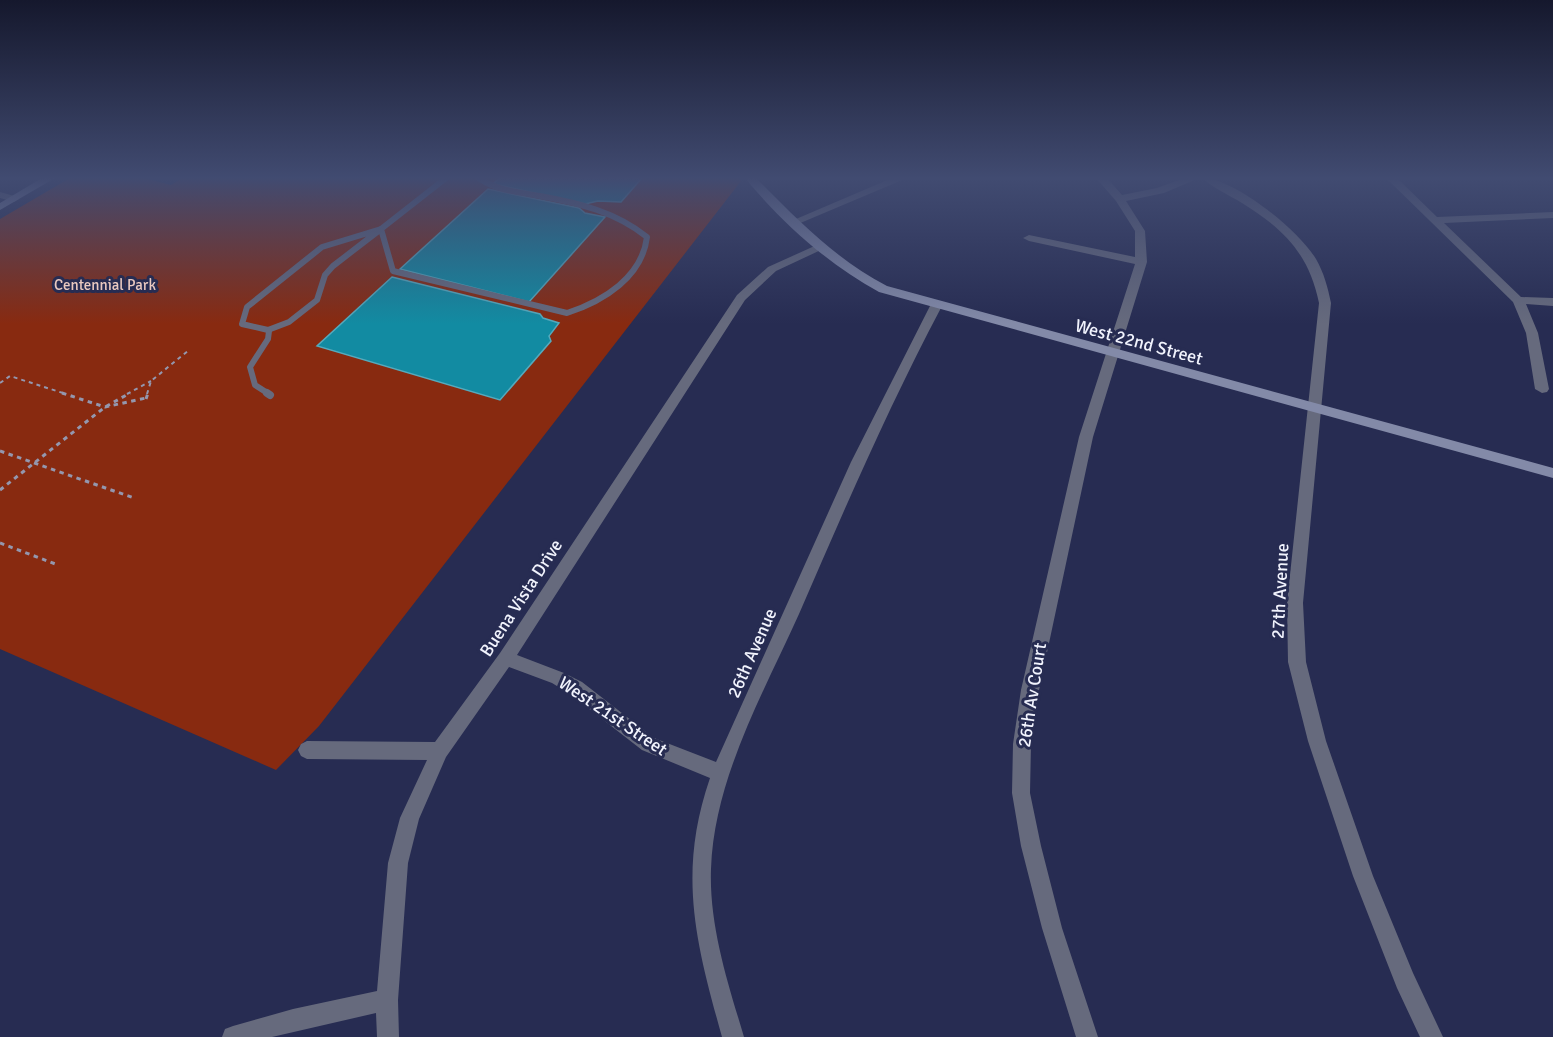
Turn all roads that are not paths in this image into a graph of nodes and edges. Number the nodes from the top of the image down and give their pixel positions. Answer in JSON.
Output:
{"nodes":[{"id":1,"x":633,"y":226,"type":"edge"},
{"id":2,"x":798,"y":226,"type":"edge"},
{"id":3,"x":1137,"y":226,"type":"edge"},
{"id":4,"x":1283,"y":226,"type":"edge"},
{"id":5,"x":1440,"y":226,"type":"edge"},
{"id":6,"x":381,"y":228,"type":"junction"},
{"id":7,"x":1029,"y":238,"type":"dead end"},
{"id":8,"x":819,"y":247,"type":"junction"},
{"id":9,"x":1142,"y":262,"type":"junction"},
{"id":10,"x":1518,"y":300,"type":"junction"},
{"id":11,"x":1553,"y":302,"type":"edge"},
{"id":12,"x":936,"y":306,"type":"junction"},
{"id":13,"x":269,"y":331,"type":"junction"},
{"id":14,"x":1113,"y":353,"type":"junction"},
{"id":15,"x":1542,"y":389,"type":"dead end"},
{"id":16,"x":270,"y":395,"type":"dead end"},
{"id":17,"x":1316,"y":408,"type":"junction"},
{"id":18,"x":1553,"y":473,"type":"edge"},
{"id":19,"x":506,"y":658,"type":"junction"},
{"id":20,"x":307,"y":750,"type":"dead end"},
{"id":21,"x":440,"y":751,"type":"junction"},
{"id":22,"x":720,"y":773,"type":"junction"},
{"id":23,"x":387,"y":1000,"type":"junction"},
{"id":24,"x":233,"y":1037,"type":"edge"},
{"id":25,"x":388,"y":1037,"type":"edge"},
{"id":26,"x":733,"y":1037,"type":"edge"},
{"id":27,"x":1087,"y":1037,"type":"edge"},
{"id":28,"x":1432,"y":1037,"type":"edge"}],
"edges":[{"from":1,"to":6,"type":"lane"},
{"from":2,"to":8,"type":"street","name":"West 22nd Street"},
{"from":3,"to":9,"type":"street"},
{"from":4,"to":17,"type":"street","name":"27th Avenue"},
{"from":5,"to":10,"type":"street"},
{"from":6,"to":13,"type":"lane"},
{"from":6,"to":13,"type":"lane"},
{"from":7,"to":9,"type":"street"},
{"from":8,"to":12,"type":"street","name":"West 22nd Street"},
{"from":8,"to":19,"type":"street","name":"Buena Vista Drive"},
{"from":9,"to":14,"type":"street","name":"26th Av Court"},
{"from":10,"to":11,"type":"street"},
{"from":10,"to":15,"type":"street"},
{"from":12,"to":14,"type":"street","name":"West 22nd Street"},
{"from":12,"to":22,"type":"street","name":"26th Avenue"},
{"from":13,"to":16,"type":"lane"},
{"from":14,"to":17,"type":"street","name":"West 22nd Street"},
{"from":14,"to":27,"type":"street","name":"26th Av Court"},
{"from":17,"to":18,"type":"street","name":"West 22nd Street"},
{"from":17,"to":28,"type":"street","name":"27th Avenue"},
{"from":19,"to":21,"type":"street","name":"Buena Vista Drive"},
{"from":19,"to":22,"type":"street","name":"West 21st Street"},
{"from":20,"to":21,"type":"street"},
{"from":21,"to":23,"type":"street","name":"Buena Vista Drive"},
{"from":22,"to":26,"type":"street","name":"26th Avenue"},
{"from":23,"to":24,"type":"street"},
{"from":23,"to":25,"type":"street","name":"Buena Vista Drive"}]}
